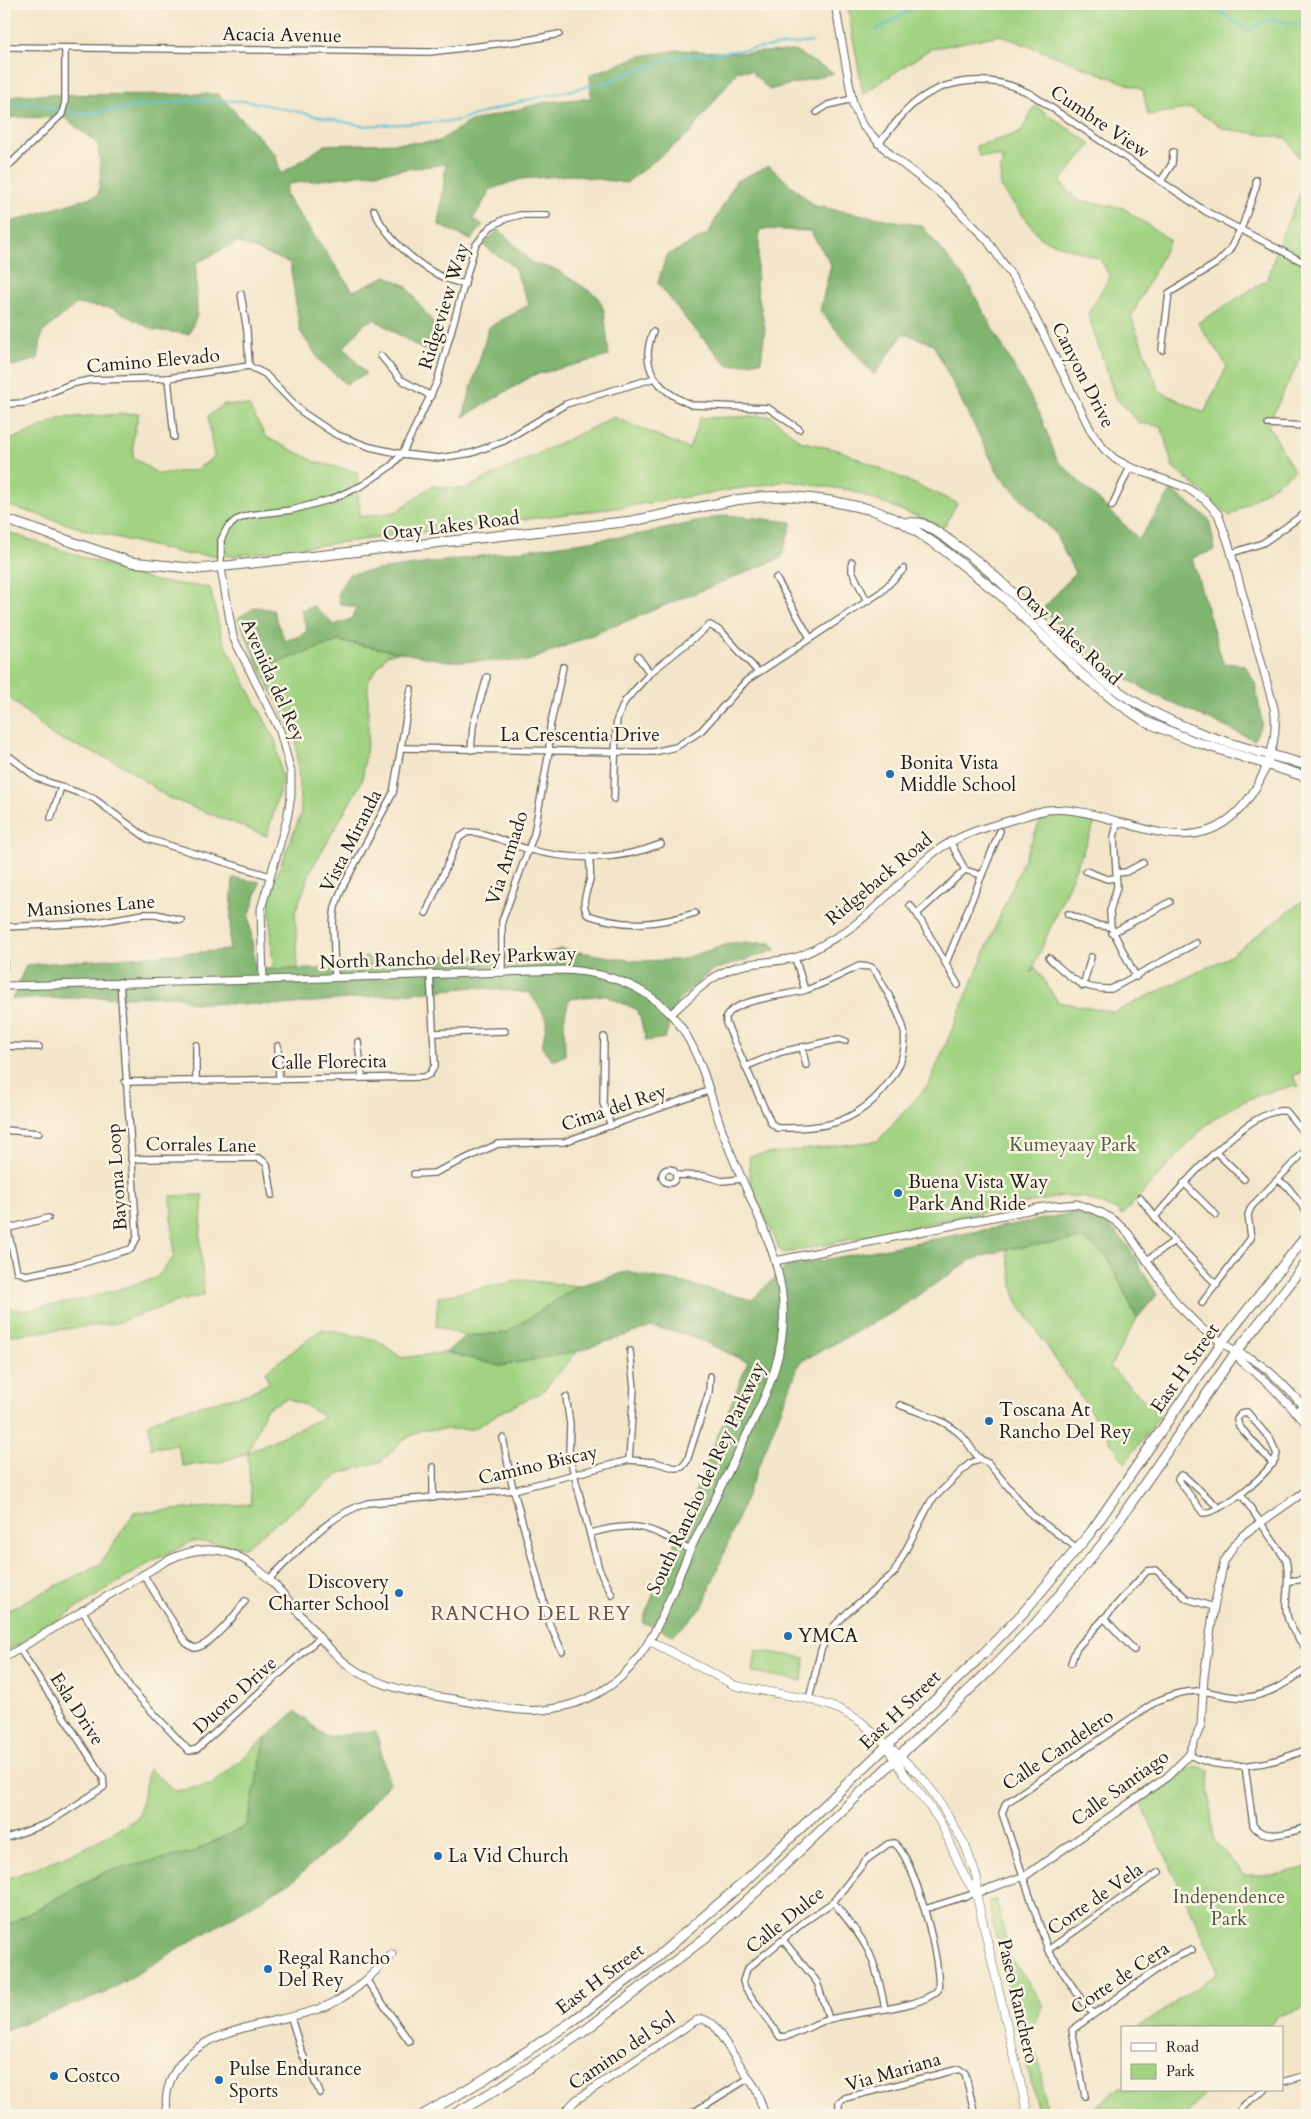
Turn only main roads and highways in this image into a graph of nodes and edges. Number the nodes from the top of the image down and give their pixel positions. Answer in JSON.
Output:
{"nodes":[{"id":1,"x":4,"y":519,"type":"edge"},
{"id":2,"x":904,"y":523,"type":"junction"},
{"id":3,"x":1307,"y":765,"type":"edge"},
{"id":4,"x":1307,"y":777,"type":"edge"},
{"id":5,"x":1307,"y":1235,"type":"edge"},
{"id":6,"x":1307,"y":1262,"type":"edge"},
{"id":7,"x":650,"y":1641,"type":"road end"},
{"id":8,"x":886,"y":1745,"type":"junction"},
{"id":9,"x":897,"y":1758,"type":"junction"},
{"id":10,"x":976,"y":1893,"type":"junction"},
{"id":11,"x":423,"y":2115,"type":"edge"},
{"id":12,"x":453,"y":2115,"type":"edge"},
{"id":13,"x":1028,"y":2115,"type":"edge"}],
"edges":[{"from":1,"to":2,"type":"main road","name":"Otay Lakes Road"},
{"from":2,"to":3,"type":"main road","name":"Otay Lakes Road"},
{"from":2,"to":4,"type":"main road","name":"Otay Lakes Road"},
{"from":5,"to":8,"type":"main road","name":"East H Street"},
{"from":6,"to":9,"type":"main road","name":"East H Street"},
{"from":7,"to":8,"type":"main road","name":"Paseo Ranchero"},
{"from":8,"to":9,"type":"main road","name":"Paseo Ranchero"},
{"from":8,"to":11,"type":"main road","name":"East H Street"},
{"from":9,"to":10,"type":"main road","name":"Paseo Ranchero"},
{"from":9,"to":10,"type":"main road","name":"Paseo Ranchero"},
{"from":9,"to":12,"type":"main road","name":"East H Street"},
{"from":10,"to":13,"type":"main road","name":"Paseo Ranchero"}]}
